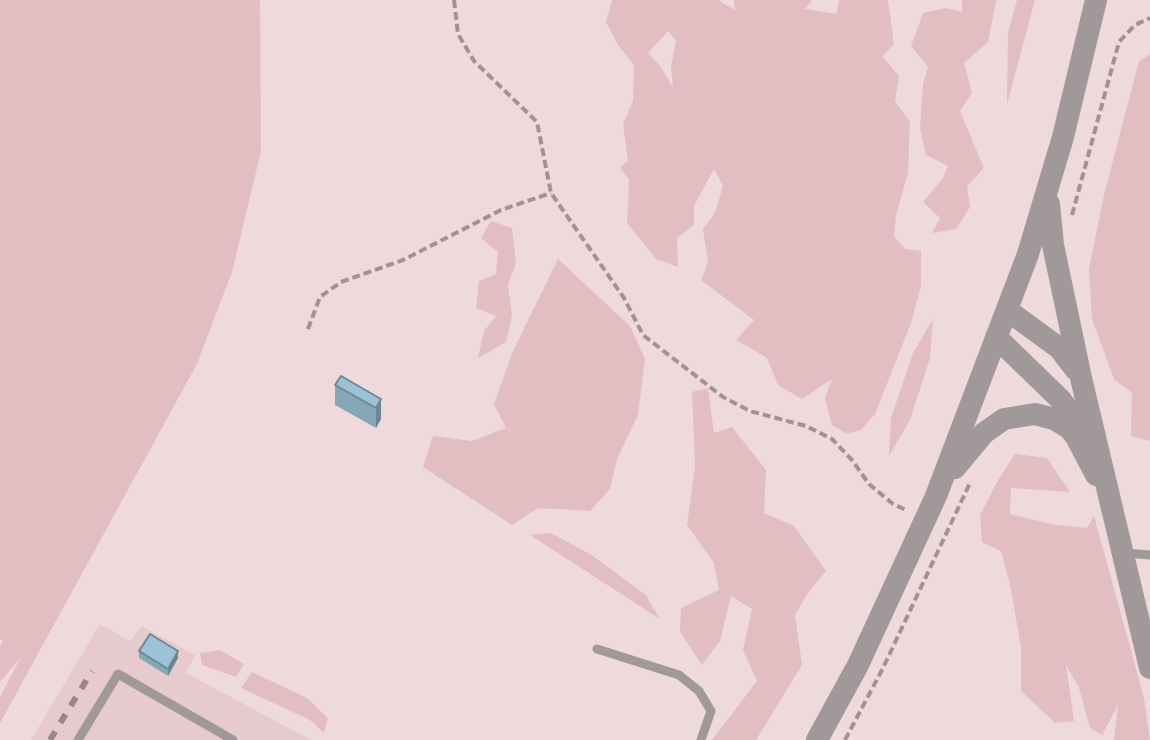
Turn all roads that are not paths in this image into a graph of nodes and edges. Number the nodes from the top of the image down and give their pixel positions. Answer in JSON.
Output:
{"nodes":[{"id":1,"x":1096,"y":0,"type":"edge"},
{"id":2,"x":1048,"y":194,"type":"junction"},
{"id":3,"x":1007,"y":310,"type":"junction"},
{"id":4,"x":996,"y":337,"type":"junction"},
{"id":5,"x":1081,"y":378,"type":"junction"},
{"id":6,"x":936,"y":496,"type":"junction"},
{"id":7,"x":1109,"y":498,"type":"junction"},
{"id":8,"x":1122,"y":553,"type":"junction"},
{"id":9,"x":1150,"y":555,"type":"edge"},
{"id":10,"x":597,"y":649,"type":"dead end"},
{"id":11,"x":1150,"y":668,"type":"edge"},
{"id":12,"x":78,"y":740,"type":"edge"},
{"id":13,"x":233,"y":740,"type":"edge"},
{"id":14,"x":701,"y":740,"type":"edge"},
{"id":15,"x":817,"y":740,"type":"edge"}],
"edges":[{"from":1,"to":2,"type":"street"},
{"from":2,"to":3,"type":"street"},
{"from":2,"to":5,"type":"street"},
{"from":3,"to":4,"type":"street"},
{"from":3,"to":5,"type":"street"},
{"from":4,"to":6,"type":"street"},
{"from":4,"to":7,"type":"street"},
{"from":5,"to":7,"type":"street"},
{"from":6,"to":7,"type":"street"},
{"from":6,"to":15,"type":"street"},
{"from":7,"to":8,"type":"street"},
{"from":8,"to":9,"type":"lane"},
{"from":8,"to":11,"type":"street"},
{"from":10,"to":14,"type":"lane"},
{"from":12,"to":13,"type":"lane"}]}
